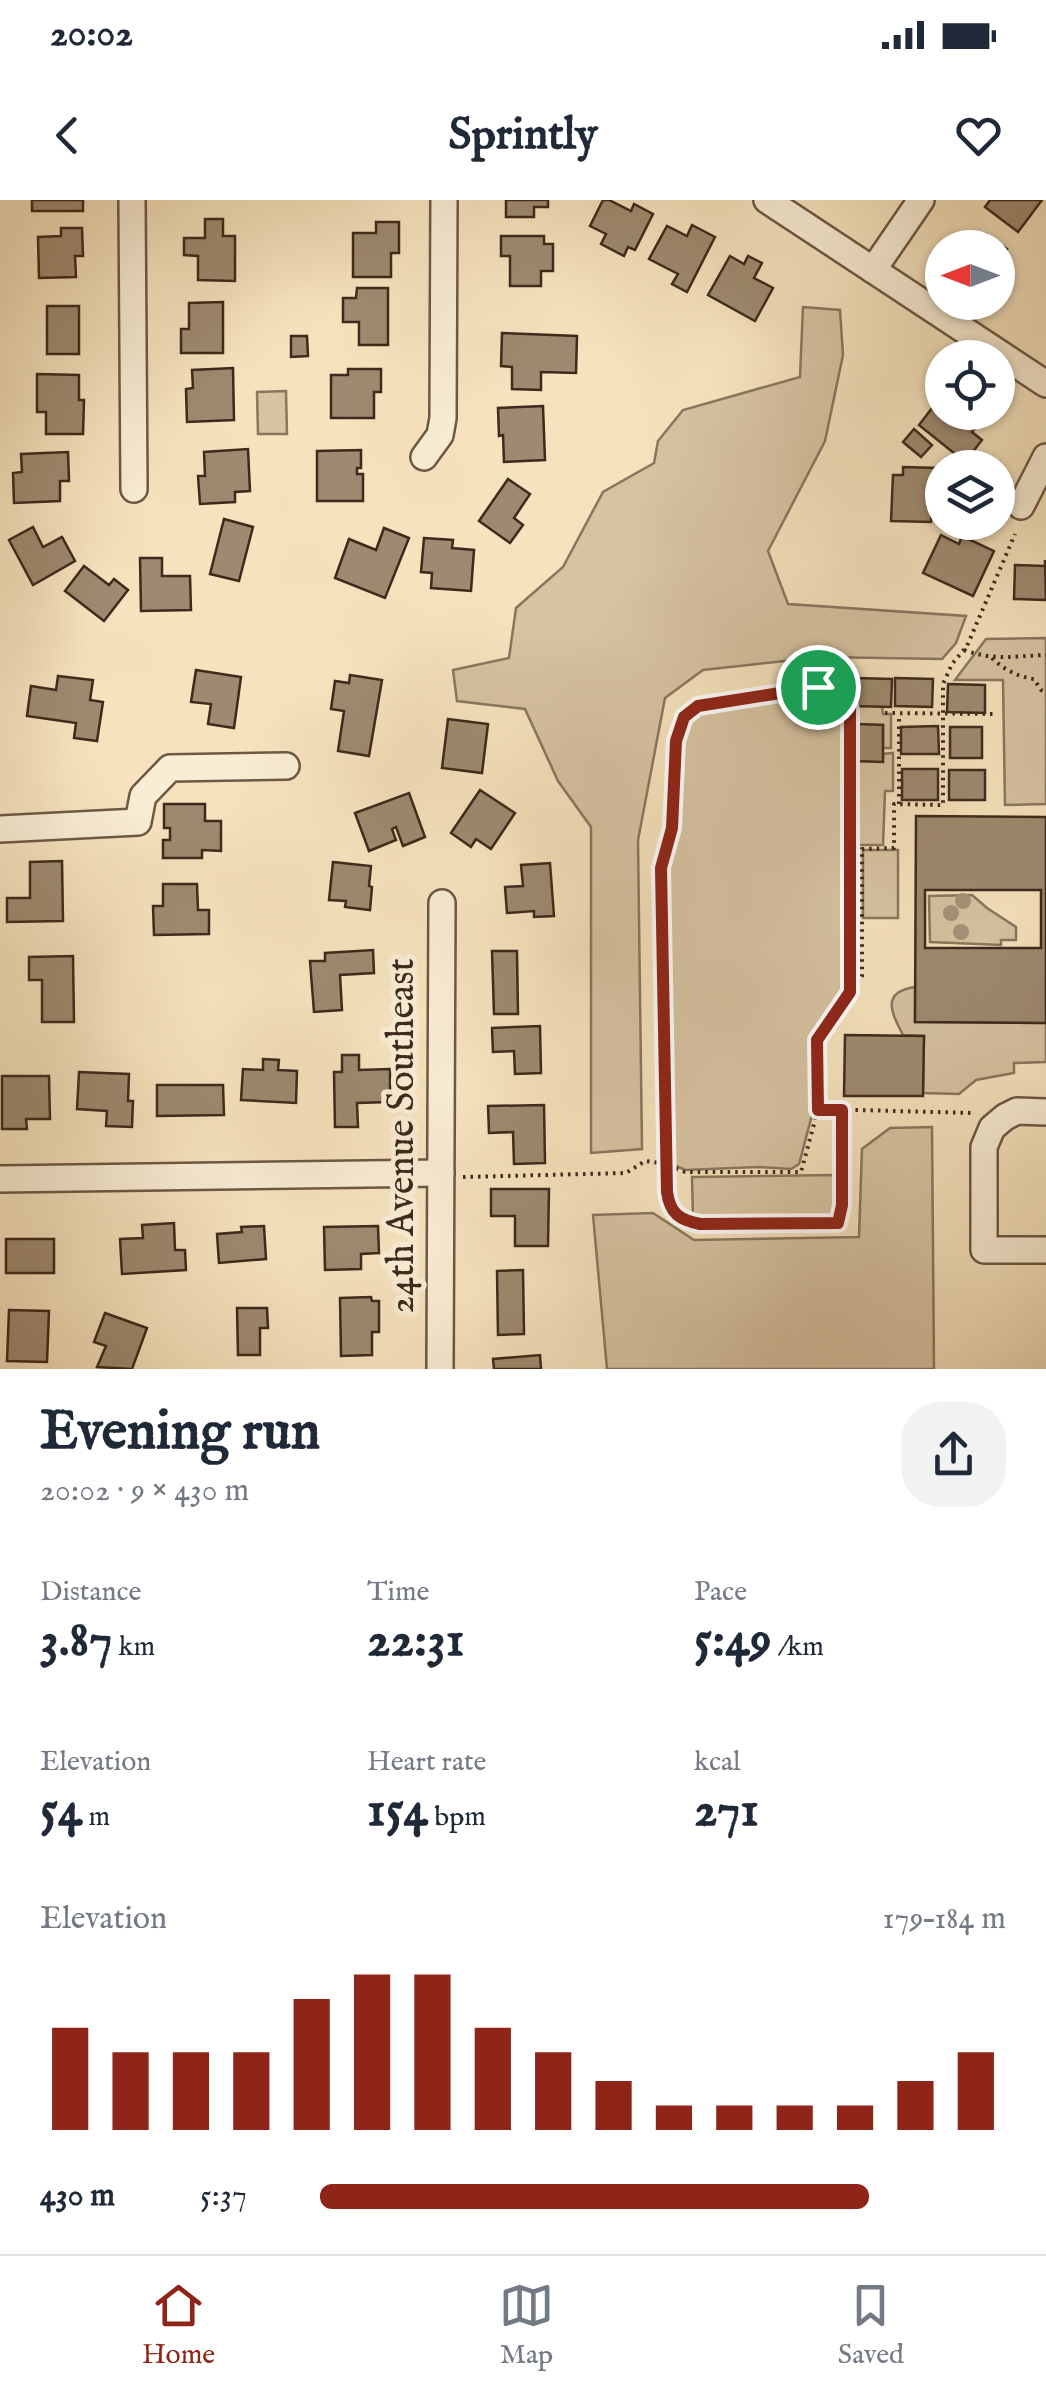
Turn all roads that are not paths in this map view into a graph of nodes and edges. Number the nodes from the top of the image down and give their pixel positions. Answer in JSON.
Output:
{"nodes":[{"id":1,"x":132,"y":200,"type":"edge"},
{"id":2,"x":444,"y":200,"type":"edge"},
{"id":3,"x":768,"y":200,"type":"edge"},
{"id":4,"x":921,"y":200,"type":"edge"},
{"id":5,"x":873,"y":270,"type":"junction"},
{"id":6,"x":1046,"y":384,"type":"edge"},
{"id":7,"x":424,"y":457,"type":"dead end"},
{"id":8,"x":1046,"y":457,"type":"edge"},
{"id":9,"x":134,"y":489,"type":"dead end"},
{"id":10,"x":1021,"y":506,"type":"dead end"},
{"id":11,"x":286,"y":766,"type":"dead end"},
{"id":12,"x":0,"y":829,"type":"edge"},
{"id":13,"x":442,"y":904,"type":"dead end"},
{"id":14,"x":1046,"y":1112,"type":"edge"},
{"id":15,"x":450,"y":1175,"type":"junction"},
{"id":16,"x":0,"y":1179,"type":"edge"},
{"id":17,"x":1046,"y":1250,"type":"edge"},
{"id":18,"x":440,"y":1369,"type":"edge"}],
"edges":[{"from":1,"to":9,"type":"street"},
{"from":2,"to":7,"type":"street"},
{"from":3,"to":5,"type":"street"},
{"from":4,"to":5,"type":"street"},
{"from":5,"to":6,"type":"street"},
{"from":8,"to":10,"type":"street"},
{"from":11,"to":12,"type":"street"},
{"from":13,"to":15,"type":"street","name":"24th Avenue Southeast"},
{"from":14,"to":17,"type":"street"},
{"from":15,"to":16,"type":"street"},
{"from":15,"to":18,"type":"street","name":"24th Avenue Southeast"}]}
